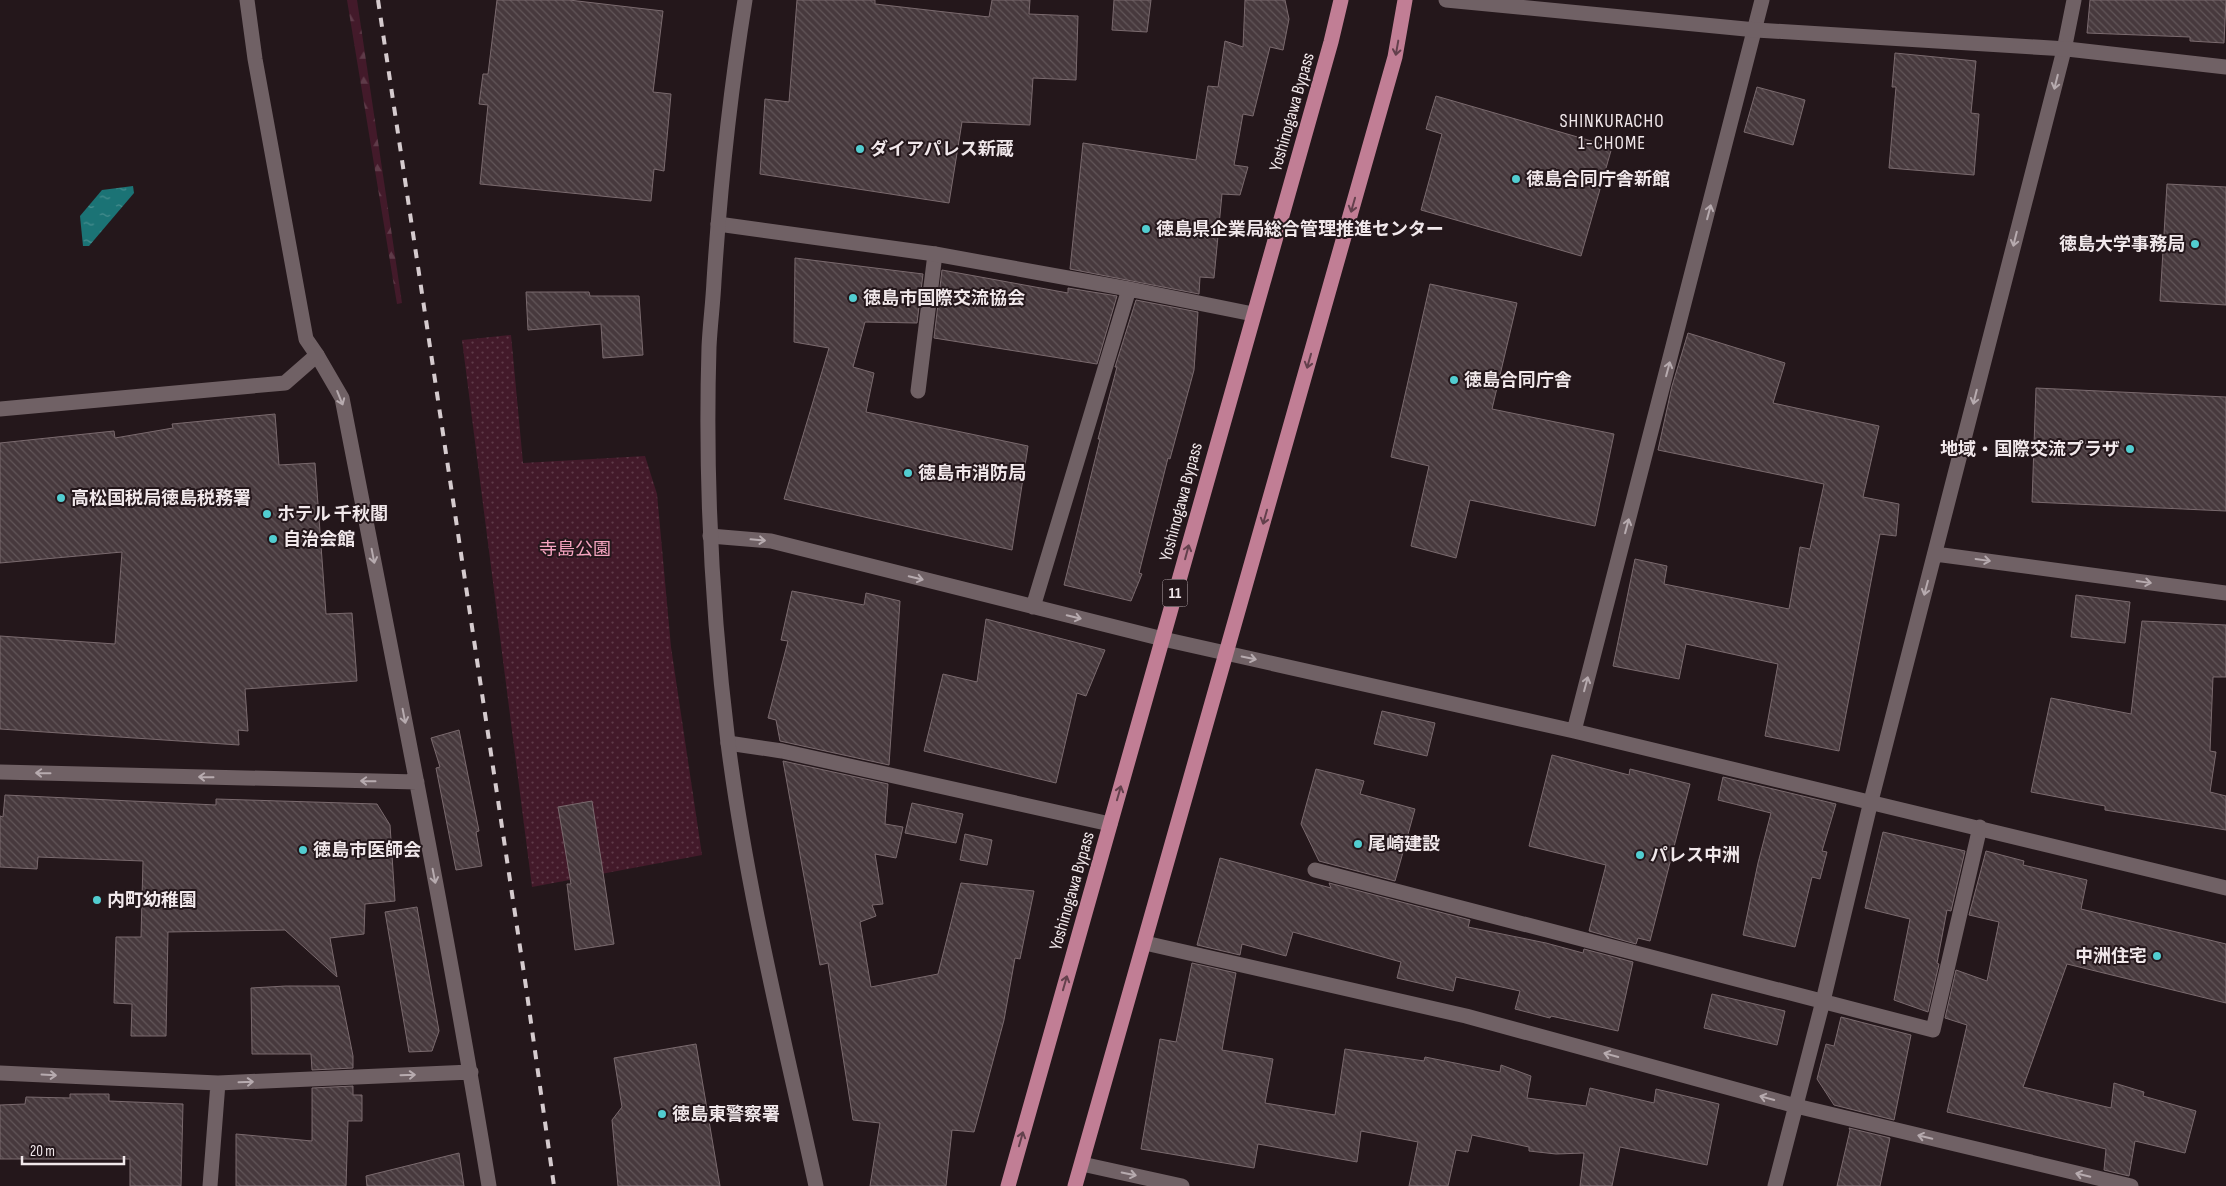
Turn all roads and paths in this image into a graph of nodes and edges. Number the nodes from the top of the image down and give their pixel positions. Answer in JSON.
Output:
{"nodes":[{"id":1,"x":247,"y":0,"type":"edge"},
{"id":2,"x":744,"y":0,"type":"edge"},
{"id":3,"x":1341,"y":0,"type":"edge"},
{"id":4,"x":1405,"y":0,"type":"edge"},
{"id":5,"x":1446,"y":0,"type":"edge"},
{"id":6,"x":1762,"y":0,"type":"edge"},
{"id":7,"x":2074,"y":0,"type":"edge"},
{"id":8,"x":1756,"y":30,"type":"junction"},
{"id":9,"x":2064,"y":50,"type":"junction"},
{"id":10,"x":2226,"y":67,"type":"edge"},
{"id":11,"x":718,"y":224,"type":"junction"},
{"id":12,"x":935,"y":254,"type":"junction"},
{"id":13,"x":1129,"y":288,"type":"junction"},
{"id":14,"x":1253,"y":314,"type":"junction"},
{"id":15,"x":317,"y":355,"type":"junction"},
{"id":16,"x":918,"y":391,"type":"dead end"},
{"id":17,"x":0,"y":409,"type":"edge"},
{"id":18,"x":710,"y":536,"type":"junction"},
{"id":19,"x":1935,"y":554,"type":"junction"},
{"id":20,"x":2226,"y":593,"type":"edge"},
{"id":21,"x":1033,"y":607,"type":"junction"},
{"id":22,"x":1163,"y":639,"type":"junction"},
{"id":23,"x":1226,"y":653,"type":"junction"},
{"id":24,"x":1574,"y":731,"type":"junction"},
{"id":25,"x":728,"y":743,"type":"junction"},
{"id":26,"x":0,"y":772,"type":"edge"},
{"id":27,"x":417,"y":782,"type":"junction"},
{"id":28,"x":1871,"y":802,"type":"junction"},
{"id":29,"x":1110,"y":824,"type":"junction"},
{"id":30,"x":1980,"y":828,"type":"junction"},
{"id":31,"x":1315,"y":870,"type":"dead end"},
{"id":32,"x":2226,"y":888,"type":"edge"},
{"id":33,"x":1145,"y":943,"type":"junction"},
{"id":34,"x":1823,"y":1002,"type":"junction"},
{"id":35,"x":471,"y":1072,"type":"junction"},
{"id":36,"x":0,"y":1073,"type":"edge"},
{"id":37,"x":218,"y":1083,"type":"junction"},
{"id":38,"x":1796,"y":1106,"type":"junction"},
{"id":39,"x":1082,"y":1164,"type":"junction"},
{"id":40,"x":210,"y":1186,"type":"edge"},
{"id":41,"x":490,"y":1186,"type":"edge"},
{"id":42,"x":816,"y":1186,"type":"edge"},
{"id":43,"x":1008,"y":1186,"type":"edge"},
{"id":44,"x":1075,"y":1186,"type":"edge"},
{"id":45,"x":1182,"y":1186,"type":"edge"},
{"id":46,"x":1775,"y":1186,"type":"edge"},
{"id":47,"x":2131,"y":1186,"type":"edge"}],
"edges":[{"from":1,"to":15,"type":"street"},
{"from":2,"to":11,"type":"street"},
{"from":3,"to":14,"type":"highway","name":"Yoshinogawa Bypass","number":"11"},
{"from":4,"to":23,"type":"highway","one_way":true},
{"from":5,"to":8,"type":"street"},
{"from":6,"to":8,"type":"street"},
{"from":7,"to":9,"type":"street"},
{"from":8,"to":9,"type":"street"},
{"from":24,"to":8,"type":"street","one_way":true},
{"from":9,"to":10,"type":"street"},
{"from":9,"to":19,"type":"street","one_way":true},
{"from":11,"to":12,"type":"street"},
{"from":11,"to":18,"type":"street"},
{"from":12,"to":13,"type":"street"},
{"from":12,"to":16,"type":"street"},
{"from":13,"to":14,"type":"street"},
{"from":13,"to":21,"type":"street"},
{"from":22,"to":14,"type":"highway","name":"Yoshinogawa Bypass","number":"11","one_way":true},
{"from":15,"to":17,"type":"street"},
{"from":15,"to":27,"type":"street","one_way":true},
{"from":18,"to":21,"type":"street","one_way":true},
{"from":18,"to":25,"type":"street"},
{"from":19,"to":20,"type":"street","one_way":true},
{"from":19,"to":28,"type":"street","one_way":true},
{"from":21,"to":22,"type":"street","one_way":true},
{"from":22,"to":23,"type":"street"},
{"from":29,"to":22,"type":"highway","name":"Yoshinogawa Bypass","number":"11","one_way":true},
{"from":23,"to":24,"type":"street","one_way":true},
{"from":23,"to":33,"type":"highway"},
{"from":24,"to":28,"type":"street"},
{"from":25,"to":29,"type":"street"},
{"from":25,"to":42,"type":"street"},
{"from":27,"to":26,"type":"street","one_way":true},
{"from":27,"to":35,"type":"street","one_way":true},
{"from":28,"to":30,"type":"street"},
{"from":28,"to":34,"type":"street"},
{"from":43,"to":29,"type":"highway","name":"Yoshinogawa Bypass","number":"11","one_way":true},
{"from":30,"to":32,"type":"street"},
{"from":30,"to":34,"type":"street"},
{"from":31,"to":34,"type":"street"},
{"from":38,"to":33,"type":"street","one_way":true},
{"from":33,"to":39,"type":"highway"},
{"from":34,"to":38,"type":"street"},
{"from":37,"to":35,"type":"street","one_way":true},
{"from":35,"to":41,"type":"street"},
{"from":36,"to":37,"type":"street","one_way":true},
{"from":37,"to":40,"type":"street"},
{"from":38,"to":46,"type":"street"},
{"from":47,"to":38,"type":"street","one_way":true},
{"from":39,"to":44,"type":"highway"},
{"from":39,"to":45,"type":"street","one_way":true}]}
